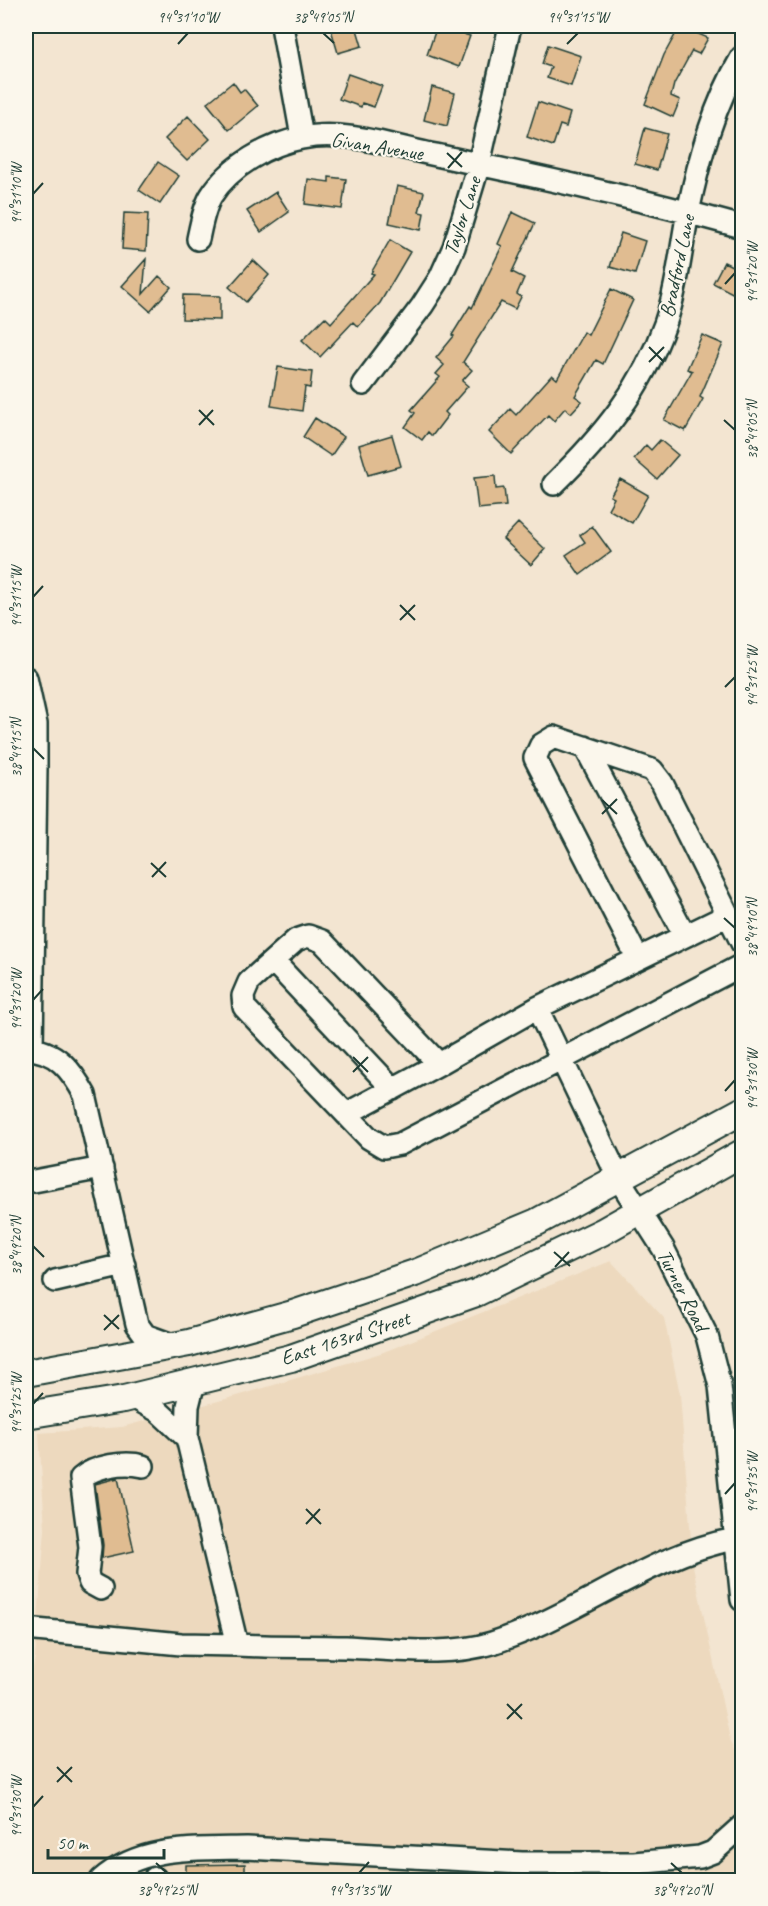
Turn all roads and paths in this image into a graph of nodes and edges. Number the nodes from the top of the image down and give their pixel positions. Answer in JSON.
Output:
{"nodes":[{"id":1,"x":282,"y":26,"type":"edge"},
{"id":2,"x":510,"y":26,"type":"edge"},
{"id":3,"x":742,"y":57,"type":"edge"},
{"id":4,"x":302,"y":137,"type":"junction"},
{"id":5,"x":479,"y":164,"type":"junction"},
{"id":6,"x":688,"y":212,"type":"junction"},
{"id":7,"x":742,"y":227,"type":"edge"},
{"id":8,"x":198,"y":239,"type":"dead end"},
{"id":9,"x":363,"y":384,"type":"dead end"},
{"id":10,"x":554,"y":484,"type":"dead end"},
{"id":11,"x":26,"y":678,"type":"edge"},
{"id":12,"x":585,"y":747,"type":"junction"},
{"id":13,"x":31,"y":768,"type":"edge"},
{"id":14,"x":728,"y":915,"type":"junction"},
{"id":15,"x":686,"y":936,"type":"junction"},
{"id":16,"x":742,"y":943,"type":"edge"},
{"id":17,"x":638,"y":959,"type":"junction"},
{"id":18,"x":273,"y":961,"type":"junction"},
{"id":19,"x":742,"y":966,"type":"edge"},
{"id":20,"x":537,"y":1008,"type":"junction"},
{"id":21,"x":28,"y":1049,"type":"edge"},
{"id":22,"x":561,"y":1059,"type":"junction"},
{"id":23,"x":439,"y":1064,"type":"junction"},
{"id":24,"x":393,"y":1089,"type":"junction"},
{"id":25,"x":742,"y":1111,"type":"edge"},
{"id":26,"x":346,"y":1114,"type":"junction"},
{"id":27,"x":742,"y":1153,"type":"edge"},
{"id":28,"x":102,"y":1168,"type":"junction"},
{"id":29,"x":622,"y":1177,"type":"junction"},
{"id":30,"x":34,"y":1181,"type":"dead end"},
{"id":31,"x":643,"y":1210,"type":"junction"},
{"id":32,"x":124,"y":1265,"type":"junction"},
{"id":33,"x":55,"y":1281,"type":"dead end"},
{"id":34,"x":175,"y":1346,"type":"junction"},
{"id":35,"x":26,"y":1372,"type":"edge"},
{"id":36,"x":194,"y":1382,"type":"junction"},
{"id":37,"x":133,"y":1397,"type":"junction"},
{"id":38,"x":26,"y":1414,"type":"edge"},
{"id":39,"x":187,"y":1438,"type":"junction"},
{"id":40,"x":143,"y":1466,"type":"dead end"},
{"id":41,"x":735,"y":1539,"type":"junction"},
{"id":42,"x":101,"y":1588,"type":"dead end"},
{"id":43,"x":742,"y":1600,"type":"edge"},
{"id":44,"x":26,"y":1629,"type":"edge"},
{"id":45,"x":237,"y":1645,"type":"junction"},
{"id":46,"x":742,"y":1826,"type":"edge"},
{"id":47,"x":101,"y":1881,"type":"edge"}],
"edges":[{"from":1,"to":4,"type":"street"},
{"from":2,"to":5,"type":"street","name":"Taylor Lane"},
{"from":3,"to":6,"type":"street","name":"Bradford Lane"},
{"from":4,"to":5,"type":"street","name":"Givan Avenue"},
{"from":4,"to":8,"type":"street","name":"Givan Avenue"},
{"from":5,"to":6,"type":"street","name":"Givan Avenue"},
{"from":5,"to":9,"type":"street","name":"Taylor Lane"},
{"from":6,"to":7,"type":"street","name":"Givan Avenue"},
{"from":6,"to":10,"type":"street","name":"Bradford Lane"},
{"from":11,"to":13,"type":"street"},
{"from":12,"to":14,"type":"street"},
{"from":12,"to":15,"type":"street"},
{"from":12,"to":17,"type":"street"},
{"from":13,"to":21,"type":"street"},
{"from":14,"to":15,"type":"street"},
{"from":14,"to":16,"type":"street"},
{"from":15,"to":17,"type":"street"},
{"from":17,"to":20,"type":"street"},
{"from":18,"to":23,"type":"street"},
{"from":18,"to":24,"type":"street"},
{"from":18,"to":26,"type":"street"},
{"from":19,"to":22,"type":"street"},
{"from":20,"to":22,"type":"street","name":"Turner Road"},
{"from":20,"to":23,"type":"street"},
{"from":21,"to":28,"type":"street"},
{"from":22,"to":26,"type":"street"},
{"from":22,"to":29,"type":"street","name":"Turner Road"},
{"from":23,"to":24,"type":"street"},
{"from":24,"to":26,"type":"street"},
{"from":25,"to":29,"type":"main road","name":"East 163rd Street"},
{"from":27,"to":31,"type":"main road","name":"East 163rd Street"},
{"from":28,"to":30,"type":"street"},
{"from":28,"to":32,"type":"street"},
{"from":29,"to":31,"type":"street","name":"Turner Road"},
{"from":29,"to":34,"type":"main road","name":"East 163rd Street"},
{"from":31,"to":36,"type":"main road","name":"East 163rd Street"},
{"from":31,"to":41,"type":"street","name":"Turner Road"},
{"from":32,"to":33,"type":"street"},
{"from":32,"to":34,"type":"street"},
{"from":34,"to":35,"type":"main road","name":"East 163rd Street"},
{"from":36,"to":37,"type":"main road","name":"East 163rd Street"},
{"from":36,"to":39,"type":"street"},
{"from":37,"to":38,"type":"main road","name":"East 163rd Street"},
{"from":37,"to":39,"type":"street"},
{"from":39,"to":45,"type":"street"},
{"from":40,"to":42,"type":"street"},
{"from":41,"to":43,"type":"street","name":"Turner Road"},
{"from":41,"to":45,"type":"street"},
{"from":44,"to":45,"type":"street"},
{"from":46,"to":47,"type":"street"}]}
